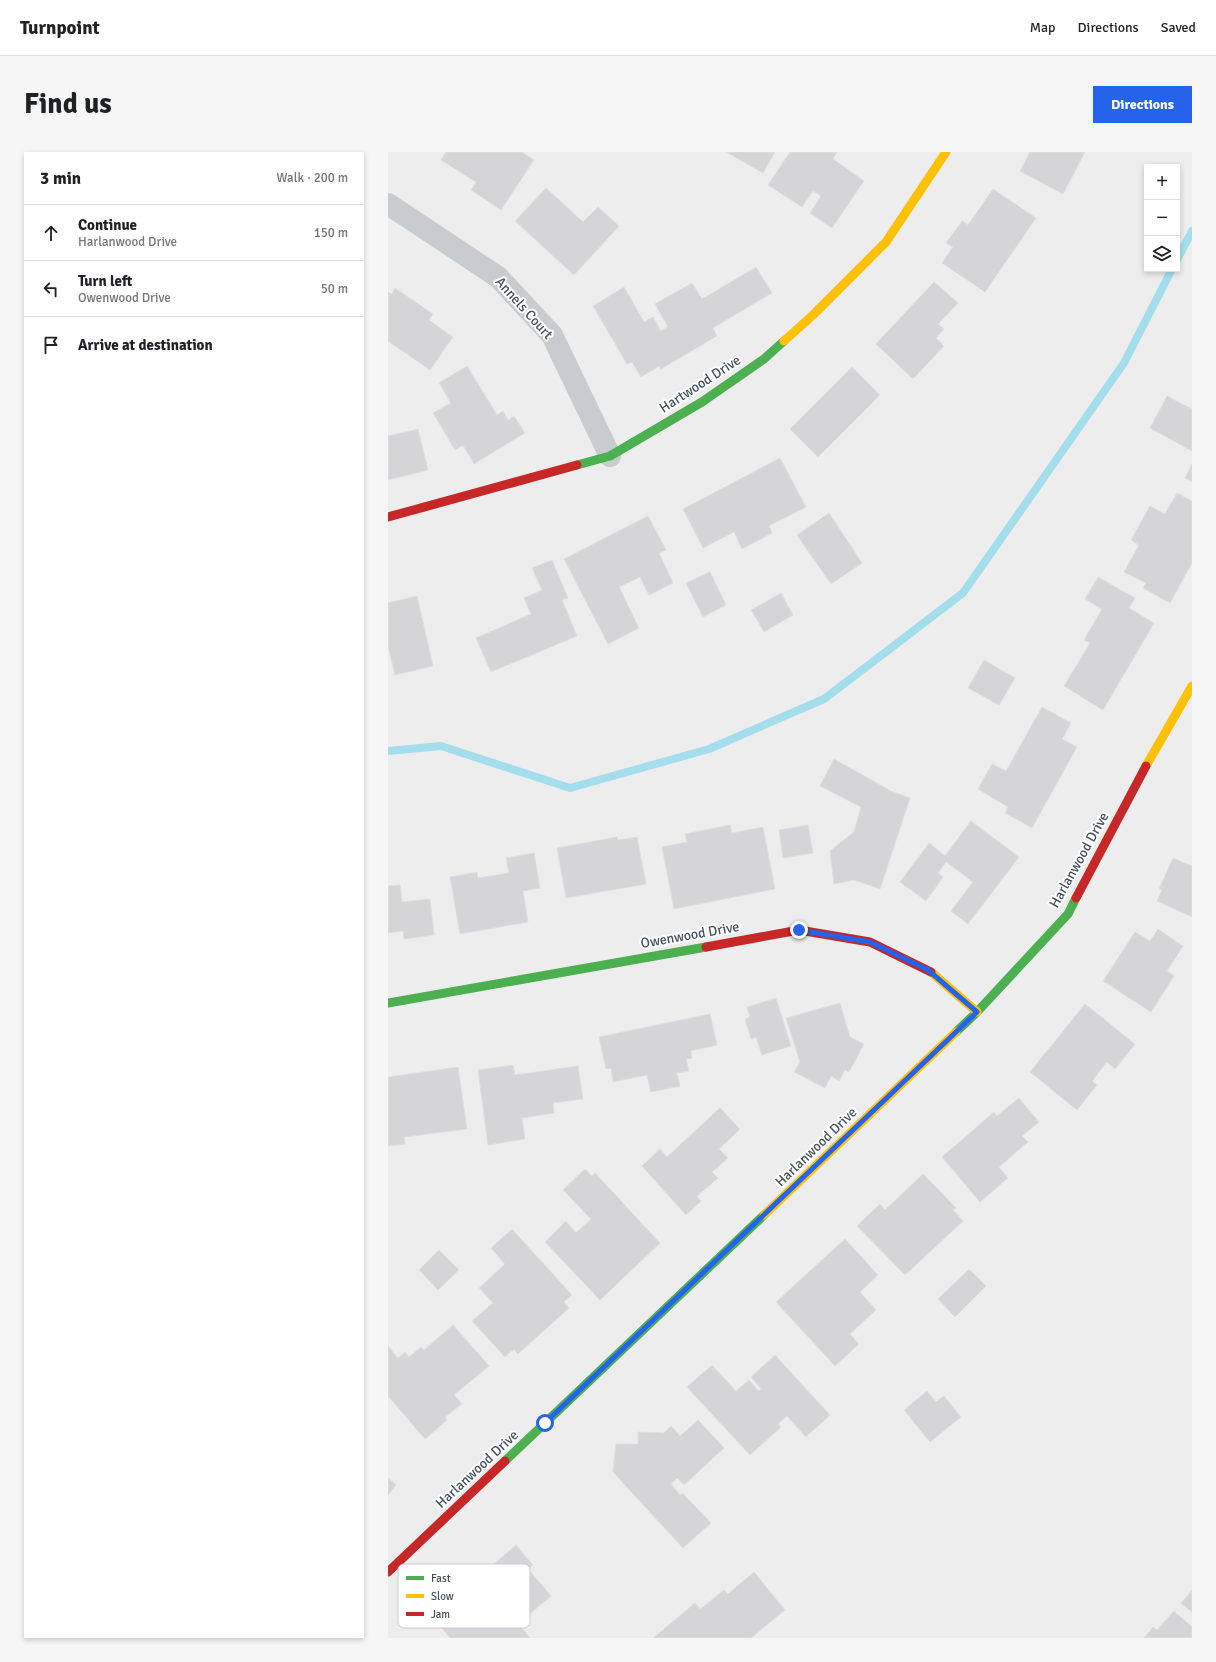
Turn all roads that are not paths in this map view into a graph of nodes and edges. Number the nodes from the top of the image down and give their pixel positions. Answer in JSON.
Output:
{"nodes":[{"id":1,"x":946,"y":152,"type":"edge"},
{"id":2,"x":388,"y":204,"type":"edge"},
{"id":3,"x":610,"y":456,"type":"junction"},
{"id":4,"x":388,"y":517,"type":"edge"},
{"id":5,"x":1192,"y":686,"type":"edge"},
{"id":6,"x":388,"y":1003,"type":"edge"},
{"id":7,"x":977,"y":1012,"type":"junction"},
{"id":8,"x":388,"y":1572,"type":"edge"}],
"edges":[{"from":1,"to":3,"type":"street","name":"Hartwood Drive"},
{"from":2,"to":3,"type":"street","name":"Annels Court"},
{"from":3,"to":4,"type":"street","name":"Hartwood Drive"},
{"from":5,"to":7,"type":"street","name":"Harlanwood Drive"},
{"from":6,"to":7,"type":"street","name":"Owenwood Drive"},
{"from":7,"to":8,"type":"street","name":"Harlanwood Drive"}]}
